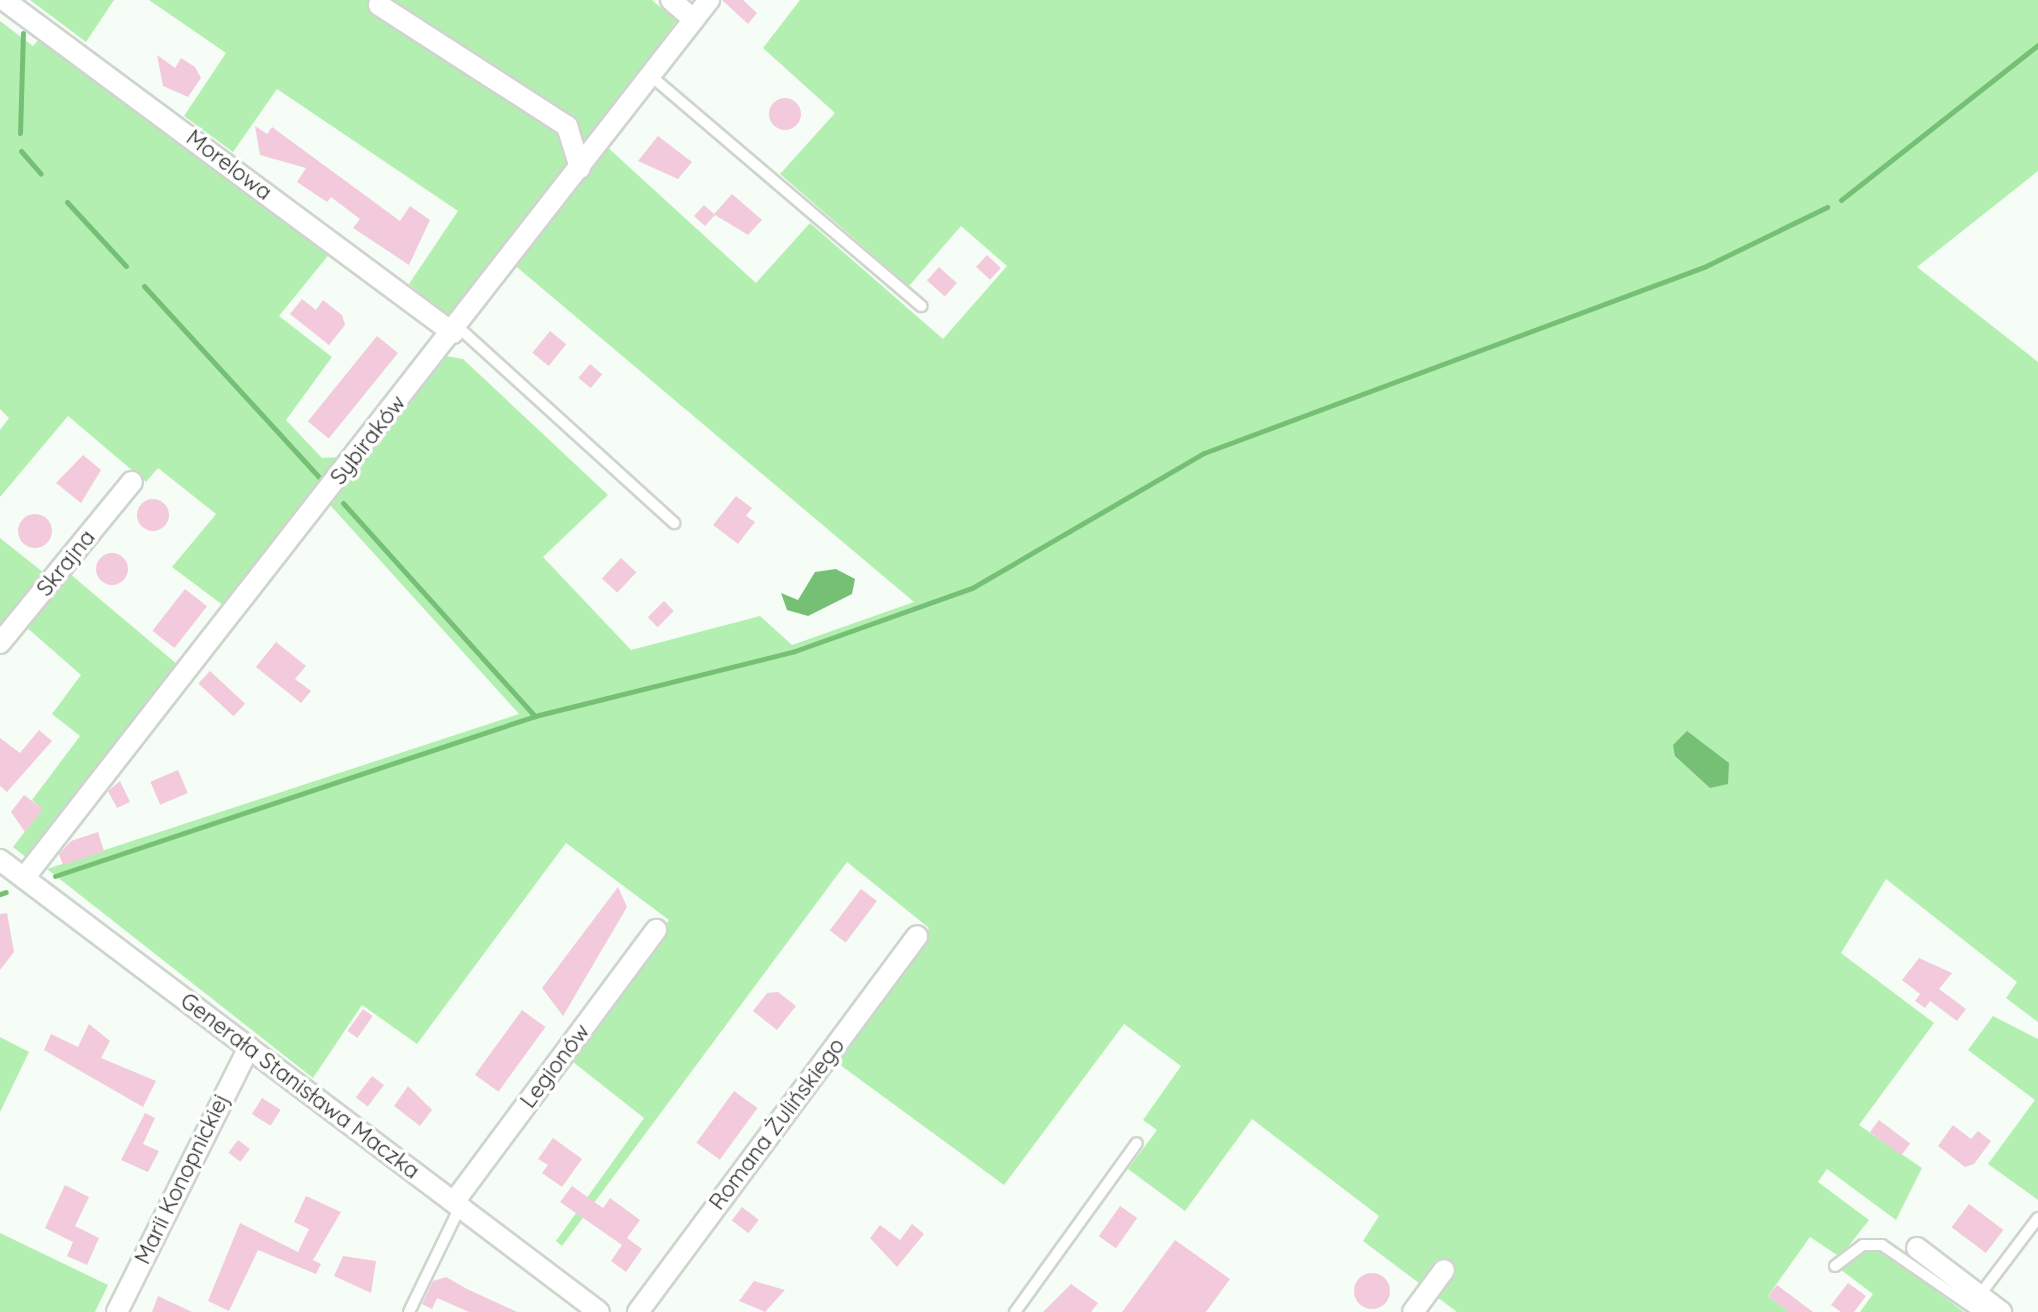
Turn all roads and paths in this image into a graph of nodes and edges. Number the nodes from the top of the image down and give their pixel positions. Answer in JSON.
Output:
{"nodes":[{"id":1,"x":4,"y":0,"type":"edge"},
{"id":2,"x":671,"y":0,"type":"edge"},
{"id":3,"x":709,"y":0,"type":"edge"},
{"id":4,"x":379,"y":5,"type":"dead end"},
{"id":5,"x":694,"y":20,"type":"junction"},
{"id":6,"x":651,"y":76,"type":"junction"},
{"id":7,"x":580,"y":168,"type":"junction"},
{"id":8,"x":921,"y":306,"type":"dead end"},
{"id":9,"x":455,"y":330,"type":"junction"},
{"id":10,"x":132,"y":482,"type":"dead end"},
{"id":11,"x":674,"y":523,"type":"dead end"},
{"id":12,"x":0,"y":643,"type":"edge"},
{"id":13,"x":0,"y":860,"type":"edge"},
{"id":14,"x":24,"y":878,"type":"junction"},
{"id":15,"x":656,"y":930,"type":"dead end"},
{"id":16,"x":917,"y":936,"type":"dead end"},
{"id":17,"x":249,"y":1047,"type":"junction"},
{"id":18,"x":1137,"y":1143,"type":"dead end"},
{"id":19,"x":457,"y":1205,"type":"junction"},
{"id":20,"x":2038,"y":1218,"type":"edge"},
{"id":21,"x":1917,"y":1248,"type":"dead end"},
{"id":22,"x":1835,"y":1266,"type":"dead end"},
{"id":23,"x":1444,"y":1270,"type":"dead end"},
{"id":24,"x":1979,"y":1304,"type":"edge"},
{"id":25,"x":117,"y":1312,"type":"edge"},
{"id":26,"x":409,"y":1312,"type":"edge"},
{"id":27,"x":599,"y":1312,"type":"edge"},
{"id":28,"x":638,"y":1312,"type":"edge"},
{"id":29,"x":1015,"y":1312,"type":"edge"},
{"id":30,"x":1413,"y":1312,"type":"edge"},
{"id":31,"x":2001,"y":1312,"type":"edge"}],
"edges":[{"from":1,"to":9,"type":"street","name":"Morelowa"},
{"from":2,"to":5,"type":"street"},
{"from":3,"to":5,"type":"street","name":"Sybiraków"},
{"from":4,"to":7,"type":"street"},
{"from":5,"to":6,"type":"street","name":"Sybiraków"},
{"from":6,"to":7,"type":"street","name":"Sybiraków"},
{"from":6,"to":8,"type":"lane"},
{"from":7,"to":9,"type":"street","name":"Sybiraków"},
{"from":9,"to":11,"type":"lane"},
{"from":9,"to":14,"type":"street","name":"Sybiraków"},
{"from":10,"to":12,"type":"street","name":"Skrajna"},
{"from":13,"to":14,"type":"street","name":"Generała Stanisława Maczka"},
{"from":14,"to":17,"type":"street","name":"Generała Stanisława Maczka"},
{"from":15,"to":19,"type":"street","name":"Legionów"},
{"from":16,"to":28,"type":"street","name":"Romana Żulińskiego"},
{"from":17,"to":19,"type":"street","name":"Generała Stanisława Maczka"},
{"from":17,"to":25,"type":"street","name":"Marii Konopnickiej"},
{"from":18,"to":29,"type":"lane"},
{"from":19,"to":26,"type":"lane"},
{"from":19,"to":27,"type":"street","name":"Generała Stanisława Maczka"},
{"from":20,"to":24,"type":"lane"},
{"from":21,"to":24,"type":"street"},
{"from":22,"to":24,"type":"lane"},
{"from":23,"to":30,"type":"street"},
{"from":24,"to":31,"type":"street"}]}
